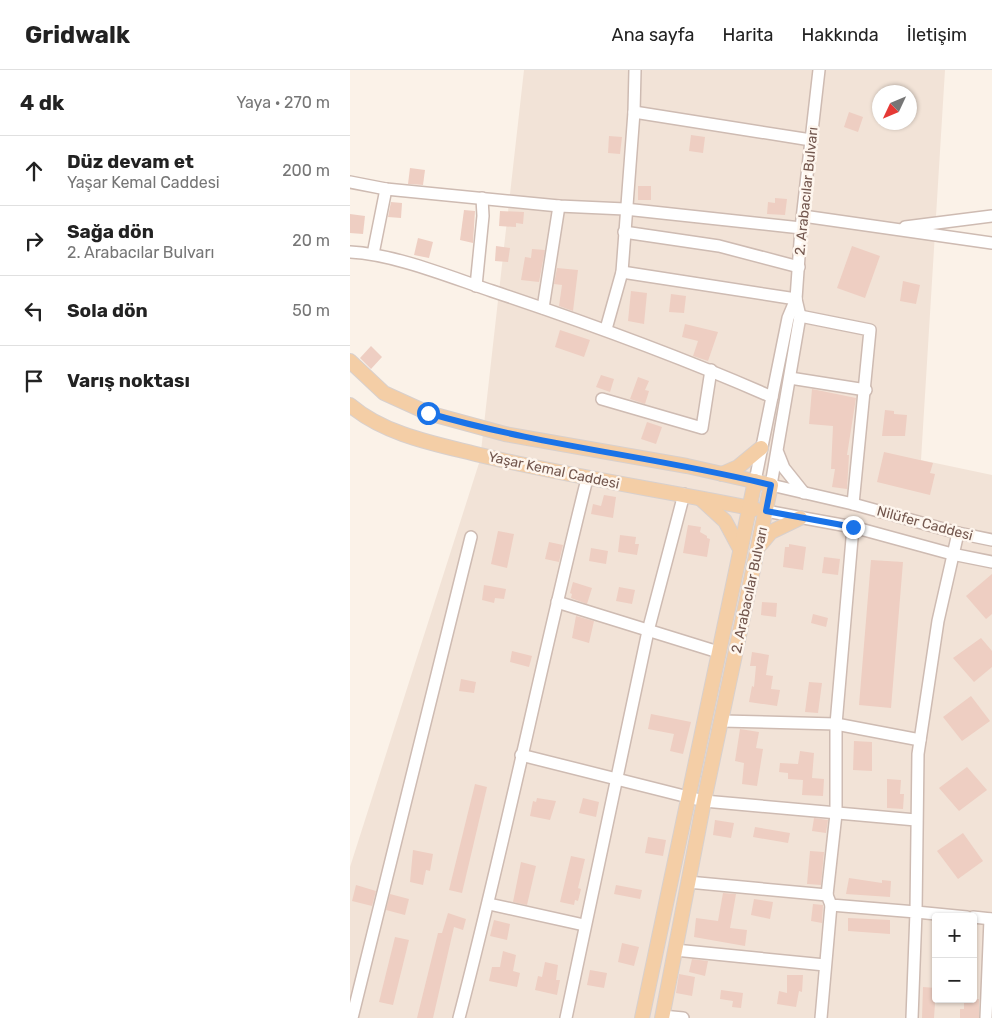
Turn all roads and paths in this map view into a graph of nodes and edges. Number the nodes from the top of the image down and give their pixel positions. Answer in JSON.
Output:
{"nodes":[{"id":1,"x":635,"y":70,"type":"edge"},
{"id":2,"x":819,"y":70,"type":"edge"},
{"id":3,"x":634,"y":112,"type":"junction"},
{"id":4,"x":810,"y":140,"type":"junction"},
{"id":5,"x":350,"y":182,"type":"edge"},
{"id":6,"x":386,"y":189,"type":"junction"},
{"id":7,"x":482,"y":198,"type":"junction"},
{"id":8,"x":559,"y":206,"type":"junction"},
{"id":9,"x":625,"y":209,"type":"junction"},
{"id":10,"x":803,"y":216,"type":"junction"},
{"id":11,"x":992,"y":216,"type":"edge"},
{"id":12,"x":801,"y":228,"type":"junction"},
{"id":13,"x":891,"y":229,"type":"junction"},
{"id":14,"x":624,"y":232,"type":"junction"},
{"id":15,"x":992,"y":244,"type":"edge"},
{"id":16,"x":350,"y":252,"type":"edge"},
{"id":17,"x":373,"y":254,"type":"junction"},
{"id":18,"x":799,"y":267,"type":"junction"},
{"id":19,"x":622,"y":272,"type":"junction"},
{"id":20,"x":476,"y":286,"type":"junction"},
{"id":21,"x":796,"y":299,"type":"junction"},
{"id":22,"x":543,"y":308,"type":"junction"},
{"id":23,"x":800,"y":316,"type":"junction"},
{"id":24,"x":606,"y":329,"type":"junction"},
{"id":25,"x":350,"y":361,"type":"edge"},
{"id":26,"x":711,"y":370,"type":"junction"},
{"id":27,"x":790,"y":378,"type":"junction"},
{"id":28,"x":866,"y":390,"type":"junction"},
{"id":29,"x":772,"y":397,"type":"junction"},
{"id":30,"x":602,"y":399,"type":"dead end"},
{"id":31,"x":350,"y":404,"type":"edge"},
{"id":32,"x":761,"y":448,"type":"junction"},
{"id":33,"x":777,"y":452,"type":"junction"},
{"id":34,"x":722,"y":474,"type":"junction"},
{"id":35,"x":587,"y":479,"type":"junction"},
{"id":36,"x":754,"y":481,"type":"junction"},
{"id":37,"x":771,"y":485,"type":"junction"},
{"id":38,"x":804,"y":493,"type":"junction"},
{"id":39,"x":684,"y":494,"type":"junction"},
{"id":40,"x":699,"y":497,"type":"junction"},
{"id":41,"x":853,"y":504,"type":"junction"},
{"id":42,"x":748,"y":507,"type":"junction"},
{"id":43,"x":766,"y":511,"type":"junction"},
{"id":44,"x":800,"y":518,"type":"junction"},
{"id":45,"x":853,"y":527,"type":"junction"},
{"id":46,"x":958,"y":533,"type":"junction"},
{"id":47,"x":471,"y":537,"type":"dead end"},
{"id":48,"x":992,"y":540,"type":"edge"},
{"id":49,"x":758,"y":547,"type":"junction"},
{"id":50,"x":740,"y":549,"type":"junction"},
{"id":51,"x":952,"y":554,"type":"junction"},
{"id":52,"x":992,"y":562,"type":"edge"},
{"id":53,"x":557,"y":602,"type":"junction"},
{"id":54,"x":648,"y":631,"type":"junction"},
{"id":55,"x":715,"y":651,"type":"dead end"},
{"id":56,"x":722,"y":721,"type":"junction"},
{"id":57,"x":836,"y":724,"type":"junction"},
{"id":58,"x":920,"y":740,"type":"junction"},
{"id":59,"x":521,"y":755,"type":"junction"},
{"id":60,"x":618,"y":777,"type":"junction"},
{"id":61,"x":690,"y":795,"type":"junction"},
{"id":62,"x":704,"y":800,"type":"junction"},
{"id":63,"x":836,"y":814,"type":"junction"},
{"id":64,"x":916,"y":820,"type":"junction"},
{"id":65,"x":688,"y":882,"type":"junction"},
{"id":66,"x":829,"y":900,"type":"junction"},
{"id":67,"x":489,"y":904,"type":"junction"},
{"id":68,"x":916,"y":912,"type":"junction"},
{"id":69,"x":932,"y":914,"type":"edge"},
{"id":70,"x":977,"y":917,"type":"edge"},
{"id":71,"x":991,"y":919,"type":"edge"},
{"id":72,"x":584,"y":925,"type":"junction"},
{"id":73,"x":675,"y":950,"type":"junction"},
{"id":74,"x":825,"y":965,"type":"junction"},
{"id":75,"x":662,"y":1017,"type":"edge"},
{"id":76,"x":352,"y":1018,"type":"edge"},
{"id":77,"x":459,"y":1018,"type":"edge"},
{"id":78,"x":566,"y":1018,"type":"edge"},
{"id":79,"x":642,"y":1018,"type":"edge"},
{"id":80,"x":683,"y":1018,"type":"edge"},
{"id":81,"x":821,"y":1018,"type":"edge"},
{"id":82,"x":912,"y":1018,"type":"edge"},
{"id":83,"x":986,"y":1018,"type":"edge"}],
"edges":[{"from":1,"to":3,"type":"street"},
{"from":2,"to":4,"type":"street","name":"2. Arabacılar Bulvarı"},
{"from":3,"to":4,"type":"street"},
{"from":3,"to":9,"type":"street"},
{"from":4,"to":10,"type":"street","name":"2. Arabacılar Bulvarı"},
{"from":5,"to":6,"type":"street"},
{"from":6,"to":7,"type":"street"},
{"from":6,"to":17,"type":"street"},
{"from":7,"to":8,"type":"street"},
{"from":7,"to":20,"type":"street"},
{"from":8,"to":9,"type":"street"},
{"from":8,"to":22,"type":"street"},
{"from":9,"to":12,"type":"street"},
{"from":9,"to":14,"type":"street"},
{"from":10,"to":12,"type":"street","name":"2. Arabacılar Bulvarı"},
{"from":10,"to":13,"type":"street"},
{"from":11,"to":13,"type":"street"},
{"from":12,"to":18,"type":"street","name":"2. Arabacılar Bulvarı"},
{"from":13,"to":15,"type":"street"},
{"from":14,"to":18,"type":"street"},
{"from":14,"to":19,"type":"street"},
{"from":16,"to":17,"type":"street"},
{"from":17,"to":20,"type":"street"},
{"from":18,"to":21,"type":"street","name":"2. Arabacılar Bulvarı"},
{"from":19,"to":21,"type":"street"},
{"from":19,"to":24,"type":"street"},
{"from":20,"to":22,"type":"street"},
{"from":21,"to":23,"type":"street","name":"2. Arabacılar Bulvarı"},
{"from":21,"to":29,"type":"street"},
{"from":22,"to":24,"type":"street"},
{"from":23,"to":27,"type":"street","name":"2. Arabacılar Bulvarı"},
{"from":23,"to":28,"type":"street"},
{"from":24,"to":26,"type":"street"},
{"from":25,"to":34,"type":"main road","name":"Yaşar Kemal Caddesi"},
{"from":26,"to":29,"type":"street"},
{"from":26,"to":30,"type":"street"},
{"from":27,"to":28,"type":"street"},
{"from":27,"to":33,"type":"street","name":"2. Arabacılar Bulvarı"},
{"from":28,"to":41,"type":"street"},
{"from":29,"to":32,"type":"street"},
{"from":31,"to":35,"type":"main road","name":"Yaşar Kemal Caddesi"},
{"from":32,"to":34,"type":"main road"},
{"from":32,"to":36,"type":"street"},
{"from":33,"to":37,"type":"street","name":"2. Arabacılar Bulvarı"},
{"from":33,"to":38,"type":"street"},
{"from":34,"to":36,"type":"main road","name":"Yaşar Kemal Caddesi"},
{"from":35,"to":39,"type":"main road","name":"Yaşar Kemal Caddesi"},
{"from":35,"to":53,"type":"street"},
{"from":36,"to":37,"type":"main road","name":"Yaşar Kemal Caddesi"},
{"from":36,"to":42,"type":"main road"},
{"from":37,"to":38,"type":"street","name":"Nilüfer Caddesi"},
{"from":37,"to":43,"type":"main road","name":"2. Arabacılar Bulvarı"},
{"from":38,"to":41,"type":"street","name":"Nilüfer Caddesi"},
{"from":39,"to":40,"type":"main road","name":"Yaşar Kemal Caddesi"},
{"from":39,"to":54,"type":"street"},
{"from":40,"to":42,"type":"main road","name":"Yaşar Kemal Caddesi"},
{"from":40,"to":50,"type":"main road"},
{"from":41,"to":46,"type":"street","name":"Nilüfer Caddesi"},
{"from":42,"to":43,"type":"main road","name":"Yaşar Kemal Caddesi"},
{"from":42,"to":50,"type":"main road"},
{"from":43,"to":44,"type":"street"},
{"from":43,"to":49,"type":"main road","name":"2. Arabacılar Bulvarı"},
{"from":44,"to":45,"type":"street"},
{"from":44,"to":49,"type":"main road"},
{"from":45,"to":51,"type":"street"},
{"from":45,"to":57,"type":"street"},
{"from":46,"to":48,"type":"street","name":"Nilüfer Caddesi"},
{"from":46,"to":51,"type":"street"},
{"from":47,"to":76,"type":"street"},
{"from":49,"to":56,"type":"main road","name":"2. Arabacılar Bulvarı"},
{"from":50,"to":61,"type":"main road"},
{"from":51,"to":52,"type":"street"},
{"from":51,"to":58,"type":"street"},
{"from":53,"to":54,"type":"street"},
{"from":53,"to":59,"type":"street"},
{"from":54,"to":55,"type":"street"},
{"from":54,"to":60,"type":"street"},
{"from":56,"to":57,"type":"street"},
{"from":56,"to":62,"type":"main road","name":"2. Arabacılar Bulvarı"},
{"from":57,"to":58,"type":"street"},
{"from":57,"to":63,"type":"street"},
{"from":58,"to":64,"type":"street"},
{"from":59,"to":60,"type":"street"},
{"from":59,"to":67,"type":"street"},
{"from":60,"to":61,"type":"street"},
{"from":60,"to":72,"type":"street"},
{"from":61,"to":62,"type":"street"},
{"from":61,"to":79,"type":"main road"},
{"from":62,"to":63,"type":"street"},
{"from":62,"to":65,"type":"main road","name":"2. Arabacılar Bulvarı"},
{"from":63,"to":64,"type":"street"},
{"from":63,"to":66,"type":"street"},
{"from":64,"to":68,"type":"street"},
{"from":65,"to":66,"type":"street"},
{"from":65,"to":73,"type":"main road","name":"2. Arabacılar Bulvarı"},
{"from":66,"to":68,"type":"street"},
{"from":66,"to":74,"type":"street"},
{"from":67,"to":72,"type":"street"},
{"from":67,"to":77,"type":"street"},
{"from":68,"to":69,"type":"street"},
{"from":68,"to":82,"type":"street"},
{"from":70,"to":71,"type":"street"},
{"from":71,"to":83,"type":"street"},
{"from":72,"to":78,"type":"street"},
{"from":73,"to":74,"type":"street"},
{"from":73,"to":75,"type":"main road","name":"2. Arabacılar Bulvarı"},
{"from":74,"to":81,"type":"street"},
{"from":75,"to":80,"type":"street"}]}
